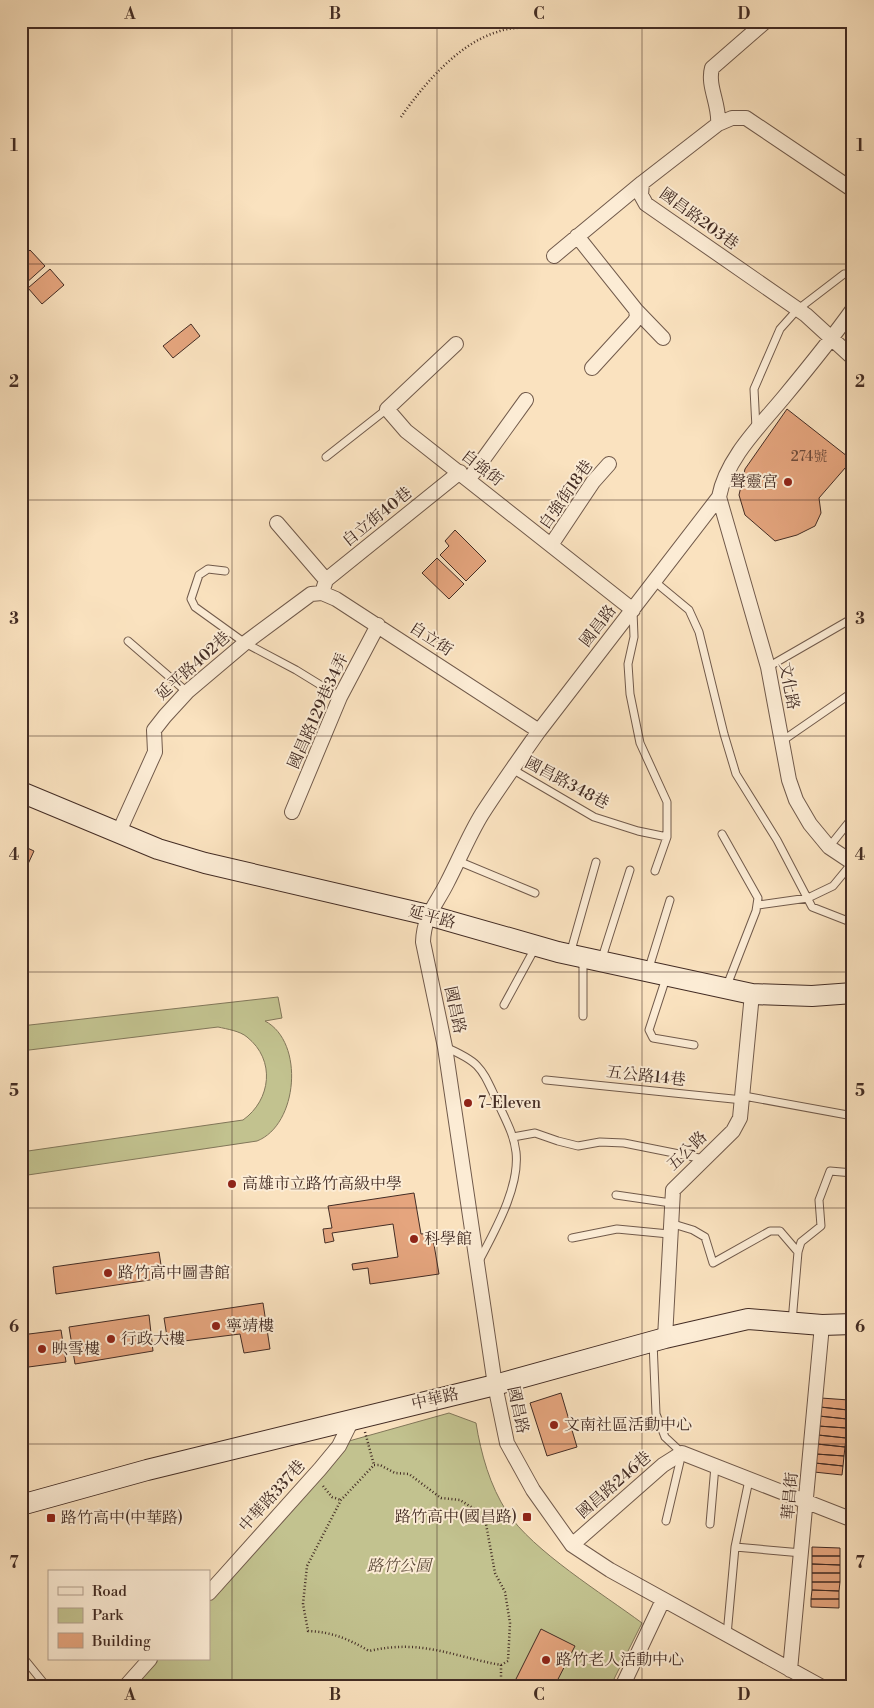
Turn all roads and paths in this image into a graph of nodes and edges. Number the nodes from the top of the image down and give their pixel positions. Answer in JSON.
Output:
{"nodes":[{"id":1,"x":766,"y":21,"type":"edge"},
{"id":2,"x":528,"y":27,"type":"dead end"},
{"id":3,"x":401,"y":117,"type":"dead end"},
{"id":4,"x":718,"y":124,"type":"junction"},
{"id":5,"x":642,"y":183,"type":"junction"},
{"id":6,"x":853,"y":190,"type":"edge"},
{"id":7,"x":578,"y":236,"type":"junction"},
{"id":8,"x":554,"y":256,"type":"dead end"},
{"id":9,"x":844,"y":274,"type":"dead end"},
{"id":10,"x":853,"y":309,"type":"edge"},
{"id":11,"x":636,"y":310,"type":"junction"},
{"id":12,"x":797,"y":310,"type":"junction"},
{"id":13,"x":663,"y":338,"type":"dead end"},
{"id":14,"x":833,"y":338,"type":"junction"},
{"id":15,"x":456,"y":344,"type":"dead end"},
{"id":16,"x":853,"y":358,"type":"edge"},
{"id":17,"x":592,"y":368,"type":"dead end"},
{"id":18,"x":526,"y":400,"type":"dead end"},
{"id":19,"x":387,"y":409,"type":"junction"},
{"id":20,"x":757,"y":431,"type":"junction"},
{"id":21,"x":326,"y":457,"type":"dead end"},
{"id":22,"x":608,"y":464,"type":"dead end"},
{"id":23,"x":465,"y":475,"type":"junction"},
{"id":24,"x":719,"y":497,"type":"junction"},
{"id":25,"x":277,"y":523,"type":"dead end"},
{"id":26,"x":551,"y":545,"type":"junction"},
{"id":27,"x":225,"y":571,"type":"dead end"},
{"id":28,"x":654,"y":581,"type":"junction"},
{"id":29,"x":324,"y":587,"type":"junction"},
{"id":30,"x":633,"y":610,"type":"junction"},
{"id":31,"x":853,"y":618,"type":"edge"},
{"id":32,"x":378,"y":625,"type":"junction"},
{"id":33,"x":128,"y":641,"type":"dead end"},
{"id":34,"x":245,"y":643,"type":"junction"},
{"id":35,"x":768,"y":667,"type":"junction"},
{"id":36,"x":188,"y":692,"type":"junction"},
{"id":37,"x":853,"y":692,"type":"edge"},
{"id":38,"x":340,"y":697,"type":"junction"},
{"id":39,"x":539,"y":731,"type":"junction"},
{"id":40,"x":782,"y":741,"type":"junction"},
{"id":41,"x":512,"y":769,"type":"junction"},
{"id":42,"x":21,"y":792,"type":"edge"},
{"id":43,"x":292,"y":812,"type":"dead end"},
{"id":44,"x":853,"y":817,"type":"edge"},
{"id":45,"x":118,"y":834,"type":"junction"},
{"id":46,"x":722,"y":834,"type":"dead end"},
{"id":47,"x":667,"y":837,"type":"junction"},
{"id":48,"x":829,"y":847,"type":"junction"},
{"id":49,"x":458,"y":861,"type":"junction"},
{"id":50,"x":596,"y":862,"type":"dead end"},
{"id":51,"x":852,"y":863,"type":"edge"},
{"id":52,"x":630,"y":870,"type":"dead end"},
{"id":53,"x":655,"y":871,"type":"dead end"},
{"id":54,"x":536,"y":893,"type":"dead end"},
{"id":55,"x":808,"y":898,"type":"junction"},
{"id":56,"x":670,"y":900,"type":"dead end"},
{"id":57,"x":758,"y":905,"type":"junction"},
{"id":58,"x":428,"y":915,"type":"junction"},
{"id":59,"x":853,"y":923,"type":"edge"},
{"id":60,"x":537,"y":946,"type":"junction"},
{"id":61,"x":585,"y":957,"type":"junction"},
{"id":62,"x":658,"y":973,"type":"junction"},
{"id":63,"x":726,"y":988,"type":"junction"},
{"id":64,"x":853,"y":993,"type":"edge"},
{"id":65,"x":752,"y":994,"type":"junction"},
{"id":66,"x":504,"y":1005,"type":"dead end"},
{"id":67,"x":583,"y":1016,"type":"dead end"},
{"id":68,"x":694,"y":1045,"type":"dead end"},
{"id":69,"x":445,"y":1047,"type":"junction"},
{"id":70,"x":546,"y":1080,"type":"dead end"},
{"id":71,"x":744,"y":1098,"type":"junction"},
{"id":72,"x":853,"y":1116,"type":"edge"},
{"id":73,"x":513,"y":1137,"type":"junction"},
{"id":74,"x":704,"y":1159,"type":"junction"},
{"id":75,"x":853,"y":1173,"type":"edge"},
{"id":76,"x":616,"y":1194,"type":"dead end"},
{"id":77,"x":671,"y":1203,"type":"junction"},
{"id":78,"x":670,"y":1228,"type":"junction"},
{"id":79,"x":572,"y":1238,"type":"dead end"},
{"id":80,"x":798,"y":1252,"type":"junction"},
{"id":81,"x":478,"y":1263,"type":"junction"},
{"id":82,"x":792,"y":1322,"type":"junction"},
{"id":83,"x":853,"y":1324,"type":"edge"},
{"id":84,"x":822,"y":1325,"type":"junction"},
{"id":85,"x":659,"y":1340,"type":"junction"},
{"id":86,"x":495,"y":1385,"type":"junction"},
{"id":87,"x":357,"y":1417,"type":"junction"},
{"id":88,"x":682,"y":1453,"type":"junction"},
{"id":89,"x":374,"y":1465,"type":"junction"},
{"id":90,"x":716,"y":1466,"type":"junction"},
{"id":91,"x":316,"y":1474,"type":"junction"},
{"id":92,"x":749,"y":1480,"type":"junction"},
{"id":93,"x":341,"y":1500,"type":"junction"},
{"id":94,"x":807,"y":1503,"type":"junction"},
{"id":95,"x":21,"y":1505,"type":"edge"},
{"id":96,"x":853,"y":1520,"type":"edge"},
{"id":97,"x":666,"y":1521,"type":"dead end"},
{"id":98,"x":710,"y":1524,"type":"dead end"},
{"id":99,"x":572,"y":1545,"type":"junction"},
{"id":100,"x":735,"y":1547,"type":"junction"},
{"id":101,"x":802,"y":1553,"type":"junction"},
{"id":102,"x":210,"y":1592,"type":"edge"},
{"id":103,"x":663,"y":1600,"type":"junction"},
{"id":104,"x":727,"y":1635,"type":"junction"},
{"id":105,"x":21,"y":1655,"type":"edge"},
{"id":106,"x":149,"y":1660,"type":"edge"},
{"id":107,"x":501,"y":1666,"type":"junction"},
{"id":108,"x":790,"y":1670,"type":"junction"},
{"id":109,"x":48,"y":1687,"type":"edge"},
{"id":110,"x":125,"y":1687,"type":"edge"},
{"id":111,"x":501,"y":1687,"type":"edge"},
{"id":112,"x":622,"y":1687,"type":"edge"},
{"id":113,"x":822,"y":1687,"type":"edge"}],
"edges":[{"from":1,"to":4,"type":"street"},
{"from":2,"to":3,"type":"path"},
{"from":4,"to":5,"type":"street","name":"國昌路203巷"},
{"from":4,"to":6,"type":"street","name":"國昌路203巷"},
{"from":5,"to":7,"type":"street"},
{"from":5,"to":12,"type":"street","name":"國昌路203巷"},
{"from":7,"to":8,"type":"street"},
{"from":7,"to":11,"type":"street"},
{"from":9,"to":12,"type":"lane"},
{"from":10,"to":14,"type":"street","name":"國昌路"},
{"from":11,"to":13,"type":"street"},
{"from":11,"to":17,"type":"street"},
{"from":12,"to":14,"type":"street","name":"國昌路203巷"},
{"from":12,"to":20,"type":"lane"},
{"from":14,"to":16,"type":"street","name":"國昌路203巷"},
{"from":14,"to":20,"type":"street","name":"國昌路"},
{"from":15,"to":19,"type":"street"},
{"from":18,"to":23,"type":"street","name":"自立街40巷"},
{"from":19,"to":21,"type":"lane"},
{"from":19,"to":23,"type":"street","name":"自強街"},
{"from":20,"to":24,"type":"street","name":"國昌路"},
{"from":22,"to":26,"type":"street","name":"自強街18巷"},
{"from":23,"to":26,"type":"street","name":"自強街"},
{"from":23,"to":29,"type":"street","name":"自立街40巷"},
{"from":24,"to":28,"type":"street","name":"國昌路"},
{"from":24,"to":35,"type":"street","name":"文化路"},
{"from":25,"to":29,"type":"street"},
{"from":26,"to":30,"type":"street","name":"自強街"},
{"from":27,"to":34,"type":"lane"},
{"from":28,"to":30,"type":"street","name":"國昌路"},
{"from":28,"to":55,"type":"lane"},
{"from":29,"to":32,"type":"street","name":"自立街"},
{"from":29,"to":34,"type":"street","name":"延平路402巷"},
{"from":30,"to":39,"type":"street","name":"國昌路"},
{"from":30,"to":47,"type":"lane"},
{"from":31,"to":35,"type":"lane"},
{"from":32,"to":38,"type":"street","name":"國昌路129巷34弄"},
{"from":32,"to":39,"type":"street","name":"自立街"},
{"from":33,"to":36,"type":"lane"},
{"from":34,"to":36,"type":"street","name":"延平路402巷"},
{"from":34,"to":38,"type":"lane"},
{"from":35,"to":40,"type":"street","name":"文化路"},
{"from":36,"to":45,"type":"street","name":"延平路402巷"},
{"from":37,"to":40,"type":"lane"},
{"from":38,"to":43,"type":"street","name":"國昌路129巷34弄"},
{"from":39,"to":41,"type":"street","name":"國昌路"},
{"from":40,"to":48,"type":"street","name":"文化路"},
{"from":41,"to":47,"type":"lane","name":"國昌路348巷"},
{"from":41,"to":49,"type":"street","name":"國昌路"},
{"from":42,"to":45,"type":"street","name":"延平路"},
{"from":44,"to":48,"type":"lane"},
{"from":45,"to":58,"type":"street","name":"延平路"},
{"from":46,"to":57,"type":"lane"},
{"from":47,"to":53,"type":"lane"},
{"from":48,"to":51,"type":"street","name":"文化路"},
{"from":49,"to":54,"type":"lane"},
{"from":49,"to":58,"type":"street","name":"國昌路"},
{"from":50,"to":61,"type":"lane"},
{"from":51,"to":55,"type":"lane"},
{"from":52,"to":61,"type":"lane"},
{"from":55,"to":57,"type":"lane"},
{"from":55,"to":59,"type":"lane"},
{"from":56,"to":62,"type":"lane"},
{"from":57,"to":63,"type":"lane"},
{"from":58,"to":60,"type":"street","name":"延平路"},
{"from":58,"to":69,"type":"street","name":"國昌路"},
{"from":60,"to":61,"type":"street","name":"延平路"},
{"from":60,"to":66,"type":"lane"},
{"from":61,"to":62,"type":"street","name":"延平路"},
{"from":61,"to":67,"type":"lane"},
{"from":62,"to":63,"type":"street","name":"延平路"},
{"from":62,"to":68,"type":"lane"},
{"from":63,"to":65,"type":"street","name":"延平路"},
{"from":64,"to":65,"type":"street","name":"延平路"},
{"from":65,"to":71,"type":"street","name":"五公路"},
{"from":69,"to":73,"type":"lane"},
{"from":69,"to":81,"type":"street","name":"國昌路"},
{"from":70,"to":71,"type":"lane","name":"五公路14巷"},
{"from":71,"to":72,"type":"lane","name":"五公路14巷"},
{"from":71,"to":74,"type":"street","name":"五公路"},
{"from":73,"to":74,"type":"lane"},
{"from":73,"to":81,"type":"lane"},
{"from":74,"to":77,"type":"street","name":"五公路"},
{"from":75,"to":80,"type":"lane"},
{"from":76,"to":77,"type":"lane"},
{"from":77,"to":78,"type":"street","name":"五公路"},
{"from":78,"to":79,"type":"lane"},
{"from":78,"to":80,"type":"lane"},
{"from":78,"to":85,"type":"street","name":"五公路"},
{"from":80,"to":82,"type":"lane"},
{"from":81,"to":86,"type":"street","name":"國昌路"},
{"from":82,"to":84,"type":"street","name":"中華路"},
{"from":82,"to":85,"type":"street","name":"中華路"},
{"from":83,"to":84,"type":"street","name":"中華路"},
{"from":84,"to":94,"type":"street","name":"華昌街"},
{"from":85,"to":86,"type":"street","name":"中華路"},
{"from":85,"to":88,"type":"lane"},
{"from":86,"to":87,"type":"street","name":"中華路"},
{"from":86,"to":99,"type":"street","name":"國昌路"},
{"from":87,"to":89,"type":"path"},
{"from":87,"to":91,"type":"street","name":"中華路337巷"},
{"from":87,"to":95,"type":"street","name":"中華路"},
{"from":88,"to":90,"type":"street"},
{"from":88,"to":97,"type":"lane"},
{"from":88,"to":99,"type":"street","name":"國昌路246巷"},
{"from":89,"to":93,"type":"path"},
{"from":89,"to":107,"type":"path"},
{"from":90,"to":92,"type":"street"},
{"from":90,"to":98,"type":"lane"},
{"from":91,"to":93,"type":"path"},
{"from":91,"to":102,"type":"street","name":"中華路337巷"},
{"from":92,"to":94,"type":"street"},
{"from":92,"to":100,"type":"lane"},
{"from":93,"to":107,"type":"path"},
{"from":94,"to":96,"type":"street"},
{"from":94,"to":101,"type":"street","name":"華昌街"},
{"from":99,"to":103,"type":"street","name":"國昌路"},
{"from":100,"to":101,"type":"lane"},
{"from":100,"to":104,"type":"lane"},
{"from":101,"to":108,"type":"street","name":"華昌街"},
{"from":103,"to":104,"type":"street","name":"國昌路"},
{"from":103,"to":112,"type":"street"},
{"from":104,"to":108,"type":"street","name":"國昌路"},
{"from":105,"to":109,"type":"lane"},
{"from":106,"to":110,"type":"street"},
{"from":107,"to":111,"type":"path"},
{"from":108,"to":113,"type":"street","name":"國昌路"}]}
